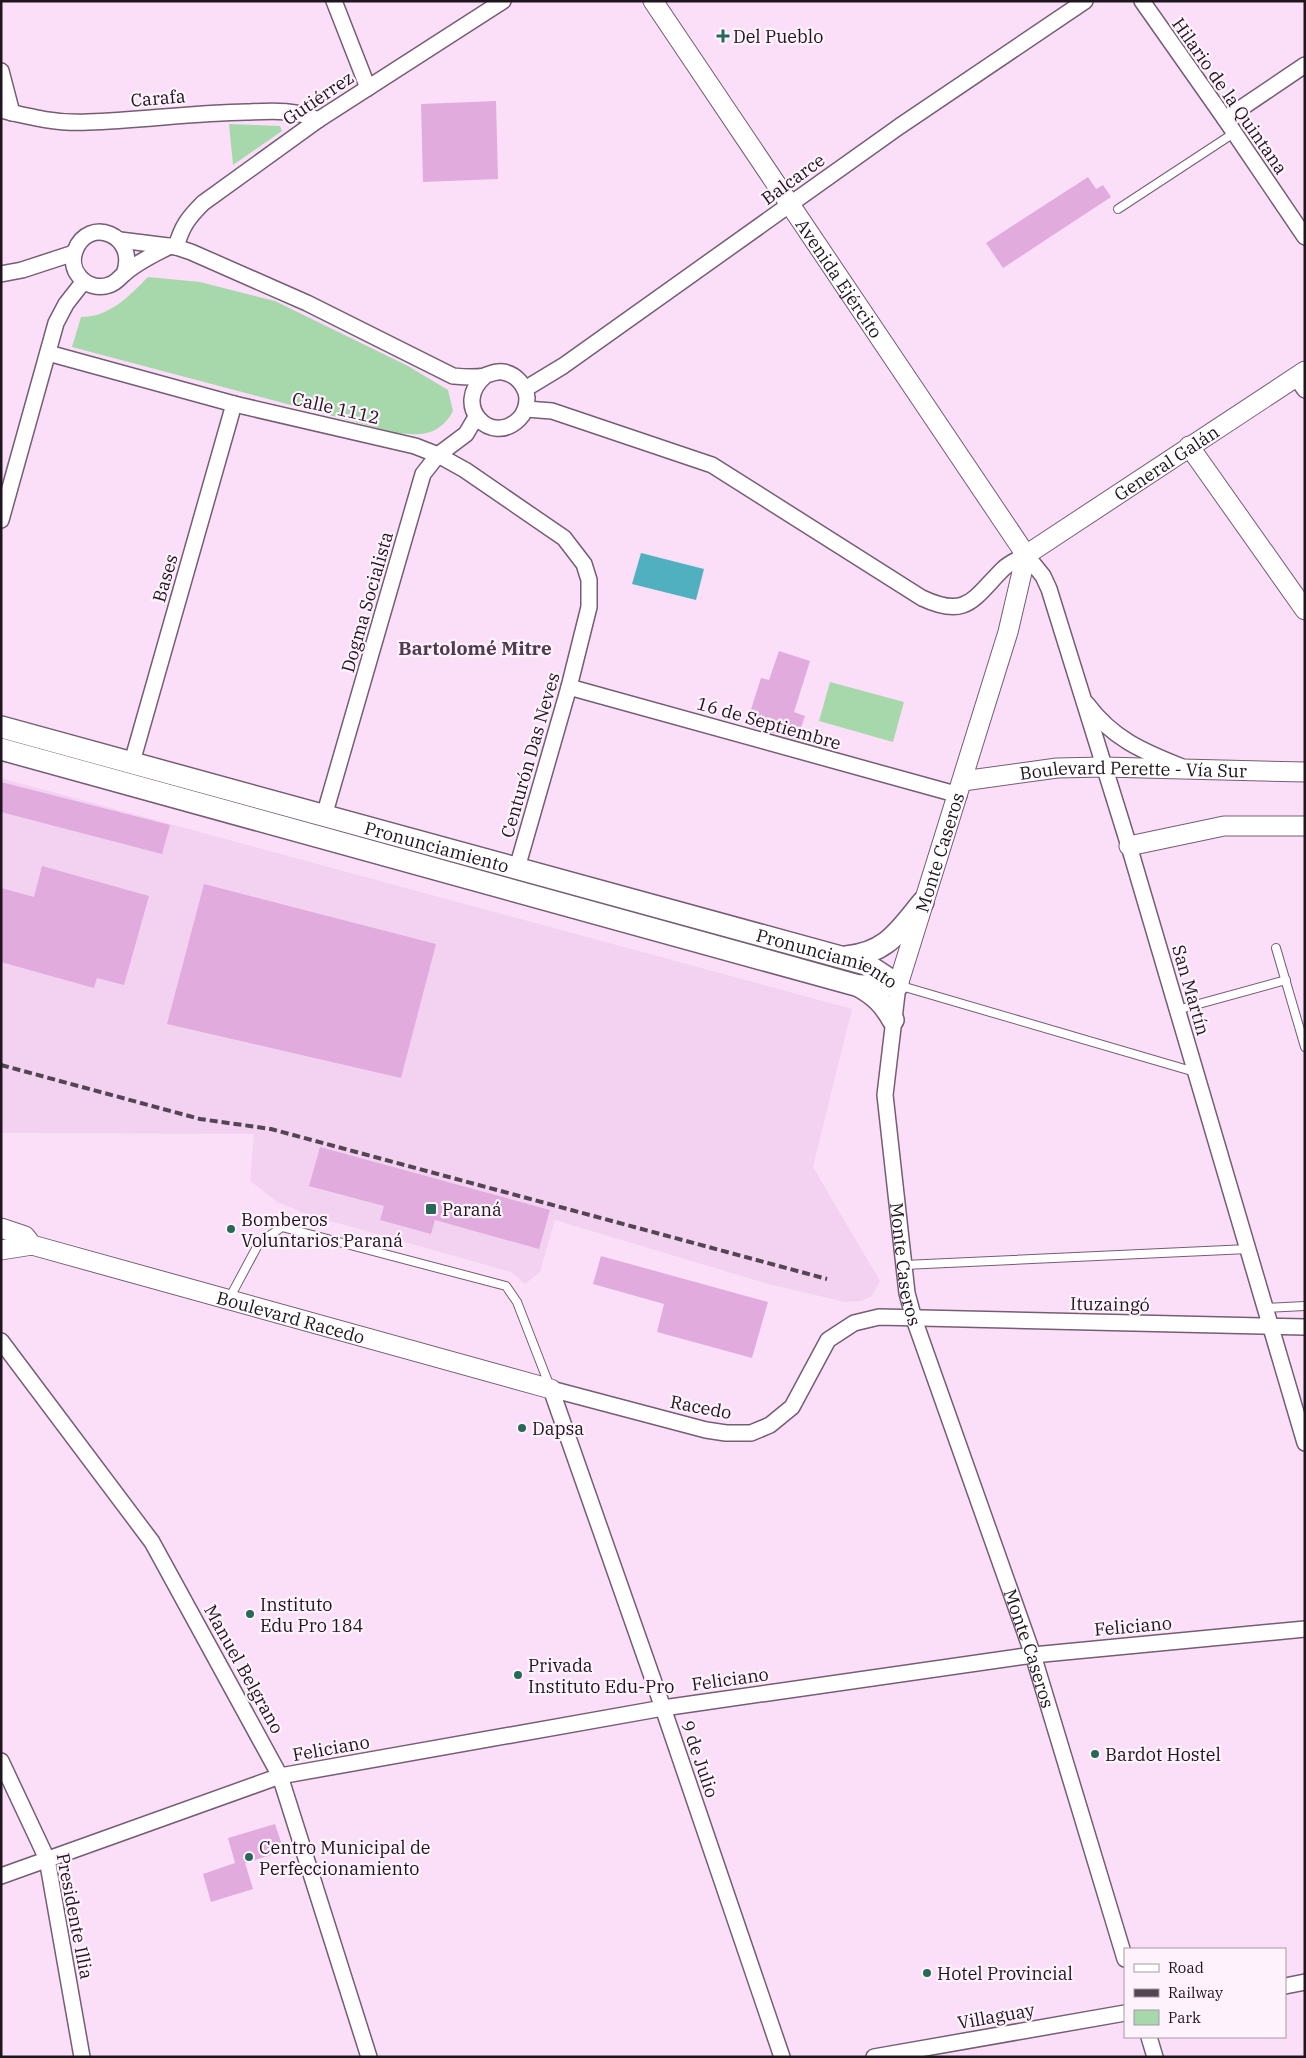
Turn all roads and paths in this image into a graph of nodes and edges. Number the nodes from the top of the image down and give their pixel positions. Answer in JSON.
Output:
{"nodes":[{"id":1,"x":334,"y":1,"type":"edge"},
{"id":2,"x":503,"y":1,"type":"edge"},
{"id":3,"x":653,"y":1,"type":"edge"},
{"id":4,"x":1084,"y":1,"type":"edge"},
{"id":5,"x":1142,"y":1,"type":"edge"},
{"id":6,"x":1305,"y":65,"type":"edge"},
{"id":7,"x":1,"y":71,"type":"edge"},
{"id":8,"x":368,"y":88,"type":"junction"},
{"id":9,"x":7,"y":112,"type":"edge"},
{"id":10,"x":1225,"y":119,"type":"junction"},
{"id":11,"x":318,"y":120,"type":"junction"},
{"id":12,"x":1234,"y":133,"type":"junction"},
{"id":13,"x":790,"y":205,"type":"junction"},
{"id":14,"x":1118,"y":209,"type":"dead end"},
{"id":15,"x":1305,"y":237,"type":"edge"},
{"id":16,"x":120,"y":240,"type":"junction"},
{"id":17,"x":173,"y":247,"type":"junction"},
{"id":18,"x":74,"y":253,"type":"junction"},
{"id":19,"x":1,"y":274,"type":"edge"},
{"id":20,"x":124,"y":274,"type":"junction"},
{"id":21,"x":84,"y":282,"type":"junction"},
{"id":22,"x":48,"y":353,"type":"junction"},
{"id":23,"x":485,"y":376,"type":"junction"},
{"id":24,"x":1302,"y":380,"type":"edge"},
{"id":25,"x":525,"y":389,"type":"junction"},
{"id":26,"x":234,"y":404,"type":"junction"},
{"id":27,"x":526,"y":409,"type":"junction"},
{"id":28,"x":476,"y":417,"type":"junction"},
{"id":29,"x":1188,"y":446,"type":"junction"},
{"id":30,"x":438,"y":455,"type":"junction"},
{"id":31,"x":1,"y":520,"type":"edge"},
{"id":32,"x":1026,"y":555,"type":"junction"},
{"id":33,"x":584,"y":564,"type":"joint"},
{"id":34,"x":1305,"y":610,"type":"edge"},
{"id":35,"x":569,"y":687,"type":"junction"},
{"id":36,"x":1082,"y":697,"type":"junction"},
{"id":37,"x":1,"y":727,"type":"edge"},
{"id":38,"x":1,"y":749,"type":"edge"},
{"id":39,"x":132,"y":762,"type":"junction"},
{"id":40,"x":1103,"y":766,"type":"junction"},
{"id":41,"x":1186,"y":769,"type":"junction"},
{"id":42,"x":1305,"y":772,"type":"edge"},
{"id":43,"x":961,"y":788,"type":"junction"},
{"id":44,"x":324,"y":816,"type":"junction"},
{"id":45,"x":1305,"y":826,"type":"edge"},
{"id":46,"x":1129,"y":846,"type":"junction"},
{"id":47,"x":517,"y":868,"type":"junction"},
{"id":48,"x":923,"y":902,"type":"junction"},
{"id":49,"x":1276,"y":948,"type":"dead end"},
{"id":50,"x":844,"y":958,"type":"junction"},
{"id":51,"x":1286,"y":980,"type":"junction"},
{"id":52,"x":898,"y":985,"type":"junction"},
{"id":53,"x":859,"y":986,"type":"junction"},
{"id":54,"x":1177,"y":1010,"type":"junction"},
{"id":55,"x":893,"y":1020,"type":"junction"},
{"id":56,"x":1305,"y":1046,"type":"edge"},
{"id":57,"x":1195,"y":1072,"type":"junction"},
{"id":58,"x":1,"y":1228,"type":"edge"},
{"id":59,"x":32,"y":1245,"type":"junction"},
{"id":60,"x":1,"y":1250,"type":"edge"},
{"id":61,"x":1248,"y":1250,"type":"junction"},
{"id":62,"x":904,"y":1265,"type":"junction"},
{"id":63,"x":228,"y":1299,"type":"junction"},
{"id":64,"x":1305,"y":1306,"type":"edge"},
{"id":65,"x":1265,"y":1308,"type":"junction"},
{"id":66,"x":914,"y":1318,"type":"junction"},
{"id":67,"x":1271,"y":1326,"type":"junction"},
{"id":68,"x":1305,"y":1327,"type":"edge"},
{"id":69,"x":1,"y":1341,"type":"edge"},
{"id":70,"x":551,"y":1389,"type":"junction"},
{"id":71,"x":1305,"y":1443,"type":"edge"},
{"id":72,"x":1305,"y":1629,"type":"edge"},
{"id":73,"x":1033,"y":1654,"type":"junction"},
{"id":74,"x":663,"y":1708,"type":"junction"},
{"id":75,"x":1,"y":1761,"type":"edge"},
{"id":76,"x":280,"y":1776,"type":"junction"},
{"id":77,"x":47,"y":1859,"type":"junction"},
{"id":78,"x":1,"y":1876,"type":"edge"},
{"id":79,"x":1124,"y":1956,"type":"edge"},
{"id":80,"x":1305,"y":1982,"type":"edge"},
{"id":81,"x":1286,"y":1986,"type":"edge"},
{"id":82,"x":1124,"y":2013,"type":"edge"},
{"id":83,"x":1149,"y":2038,"type":"edge"},
{"id":84,"x":82,"y":2057,"type":"edge"},
{"id":85,"x":368,"y":2057,"type":"edge"},
{"id":86,"x":782,"y":2057,"type":"edge"},
{"id":87,"x":874,"y":2057,"type":"edge"},
{"id":88,"x":1155,"y":2057,"type":"edge"}],
"edges":[{"from":1,"to":8,"type":"street"},
{"from":2,"to":8,"type":"street","name":"Gutiérrez"},
{"from":3,"to":13,"type":"street","name":"Avenida Ejército"},
{"from":4,"to":13,"type":"street","name":"Balcarce"},
{"from":5,"to":10,"type":"street","name":"Hilario de la Quintana"},
{"from":6,"to":10,"type":"street"},
{"from":7,"to":9,"type":"street"},
{"from":8,"to":11,"type":"street","name":"Gutiérrez"},
{"from":9,"to":11,"type":"street","name":"Carafa"},
{"from":10,"to":12,"type":"street","name":"Hilario de la Quintana"},
{"from":11,"to":17,"type":"street","name":"Gutiérrez"},
{"from":12,"to":14,"type":"lane"},
{"from":12,"to":15,"type":"street","name":"Hilario de la Quintana"},
{"from":13,"to":25,"type":"street","name":"Balcarce"},
{"from":13,"to":32,"type":"street","name":"Avenida Ejército"},
{"from":16,"to":17,"type":"street"},
{"from":16,"to":18,"type":"street"},
{"from":16,"to":20,"type":"street"},
{"from":17,"to":20,"type":"street"},
{"from":17,"to":23,"type":"street"},
{"from":18,"to":19,"type":"street"},
{"from":18,"to":21,"type":"street"},
{"from":20,"to":21,"type":"street"},
{"from":21,"to":22,"type":"street"},
{"from":22,"to":26,"type":"street","name":"Calle 1112"},
{"from":22,"to":31,"type":"street"},
{"from":23,"to":25,"type":"street"},
{"from":23,"to":28,"type":"street"},
{"from":24,"to":29,"type":"street","name":"General Galán"},
{"from":25,"to":27,"type":"street"},
{"from":26,"to":30,"type":"street","name":"Calle 1112"},
{"from":26,"to":39,"type":"street","name":"Bases"},
{"from":27,"to":28,"type":"street"},
{"from":27,"to":32,"type":"street"},
{"from":28,"to":30,"type":"street","name":"Dogma Socialista"},
{"from":29,"to":32,"type":"street","name":"General Galán"},
{"from":29,"to":34,"type":"street"},
{"from":30,"to":33,"type":"street","name":"Calle 1112"},
{"from":30,"to":44,"type":"street","name":"Dogma Socialista"},
{"from":32,"to":36,"type":"street","name":"San Martín"},
{"from":32,"to":43,"type":"street","name":"Monte Caseros"},
{"from":33,"to":35,"type":"street","name":"Centurón Das Neves"},
{"from":35,"to":43,"type":"street","name":"16 de Septiembre"},
{"from":35,"to":47,"type":"street","name":"Centurón Das Neves"},
{"from":36,"to":40,"type":"street","name":"San Martín"},
{"from":36,"to":41,"type":"street"},
{"from":37,"to":39,"type":"main road","name":"Pronunciamiento"},
{"from":38,"to":53,"type":"main road","name":"Pronunciamiento"},
{"from":39,"to":44,"type":"main road","name":"Pronunciamiento"},
{"from":40,"to":41,"type":"street","name":"Boulevard Perette - Vía Sur"},
{"from":40,"to":43,"type":"street","name":"Boulevard Perette - Vía Sur"},
{"from":40,"to":46,"type":"street","name":"San Martín"},
{"from":41,"to":42,"type":"street","name":"Boulevard Perette - Vía Sur"},
{"from":43,"to":48,"type":"street","name":"Monte Caseros"},
{"from":44,"to":47,"type":"main road","name":"Pronunciamiento"},
{"from":45,"to":46,"type":"street"},
{"from":46,"to":54,"type":"street","name":"San Martín"},
{"from":47,"to":50,"type":"main road","name":"Pronunciamiento"},
{"from":48,"to":50,"type":"main road"},
{"from":48,"to":52,"type":"street","name":"Monte Caseros"},
{"from":49,"to":51,"type":"lane"},
{"from":50,"to":52,"type":"main road","name":"Pronunciamiento"},
{"from":51,"to":54,"type":"lane"},
{"from":51,"to":56,"type":"lane"},
{"from":52,"to":53,"type":"main road","name":"Pronunciamiento"},
{"from":52,"to":55,"type":"street","name":"Monte Caseros"},
{"from":52,"to":57,"type":"lane"},
{"from":53,"to":55,"type":"main road"},
{"from":54,"to":57,"type":"street","name":"San Martín"},
{"from":55,"to":62,"type":"street","name":"Monte Caseros"},
{"from":57,"to":61,"type":"street","name":"San Martín"},
{"from":58,"to":59,"type":"street","name":"Boulevard Racedo"},
{"from":59,"to":60,"type":"street","name":"Boulevard Racedo"},
{"from":59,"to":63,"type":"street","name":"Boulevard Racedo"},
{"from":61,"to":62,"type":"lane"},
{"from":61,"to":65,"type":"street","name":"San Martín"},
{"from":62,"to":66,"type":"street","name":"Monte Caseros"},
{"from":63,"to":70,"type":"street","name":"Boulevard Racedo"},
{"from":63,"to":70,"type":"lane"},
{"from":64,"to":65,"type":"lane"},
{"from":65,"to":67,"type":"street","name":"San Martín"},
{"from":66,"to":67,"type":"street","name":"Ituzaingó"},
{"from":66,"to":70,"type":"street","name":"Racedo"},
{"from":66,"to":73,"type":"street","name":"Monte Caseros"},
{"from":67,"to":68,"type":"street","name":"Ituzaingó"},
{"from":67,"to":71,"type":"street","name":"San Martín"},
{"from":69,"to":76,"type":"street","name":"Manuel Belgrano"},
{"from":70,"to":74,"type":"street","name":"9 de Julio"},
{"from":72,"to":73,"type":"street","name":"Feliciano"},
{"from":73,"to":74,"type":"street","name":"Feliciano"},
{"from":73,"to":79,"type":"street","name":"Monte Caseros"},
{"from":74,"to":76,"type":"street","name":"Feliciano"},
{"from":74,"to":86,"type":"street","name":"9 de Julio"},
{"from":75,"to":77,"type":"street","name":"Presidente Illia"},
{"from":76,"to":77,"type":"street","name":"Feliciano"},
{"from":76,"to":85,"type":"street","name":"Manuel Belgrano"},
{"from":77,"to":78,"type":"street","name":"Feliciano"},
{"from":77,"to":84,"type":"street","name":"Presidente Illia"},
{"from":80,"to":81,"type":"street"},
{"from":82,"to":87,"type":"street","name":"Villaguay"},
{"from":83,"to":88,"type":"street"}]}
